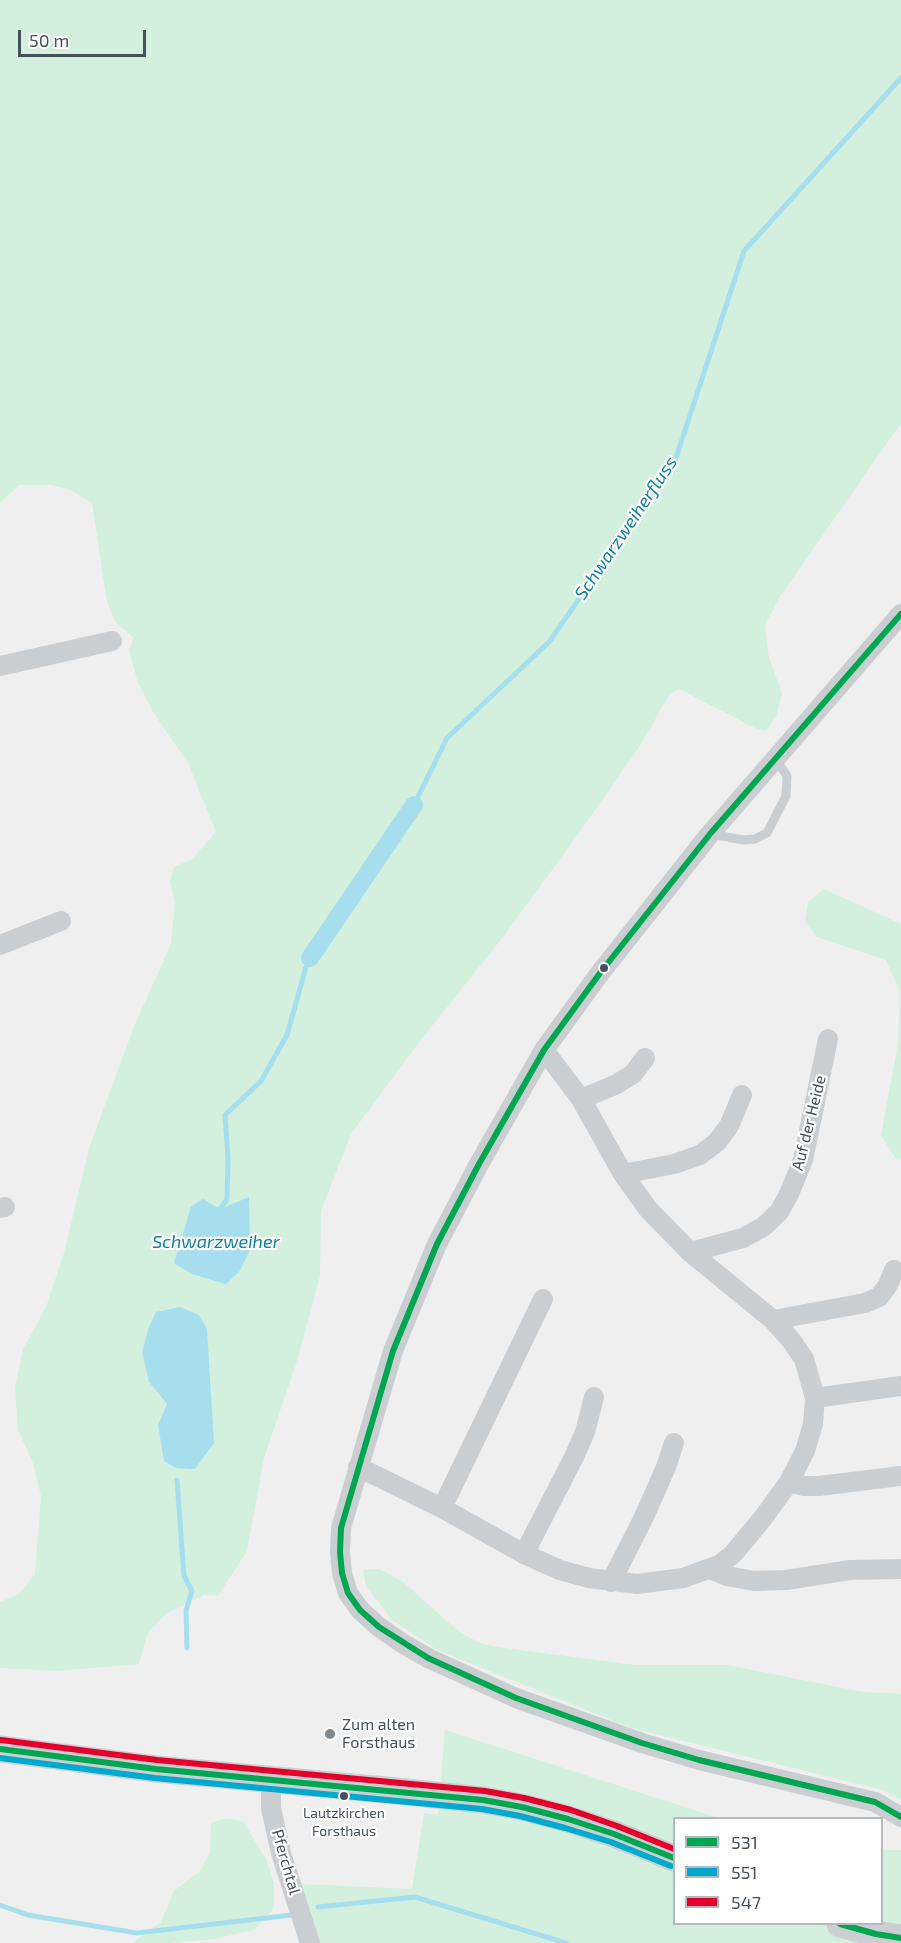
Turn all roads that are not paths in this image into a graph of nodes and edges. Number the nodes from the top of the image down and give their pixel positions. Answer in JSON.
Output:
{"nodes":[{"id":1,"x":901,"y":614,"type":"edge"},
{"id":2,"x":112,"y":641,"type":"dead end"},
{"id":3,"x":0,"y":666,"type":"edge"},
{"id":4,"x":776,"y":758,"type":"junction"},
{"id":5,"x":710,"y":834,"type":"junction"},
{"id":6,"x":61,"y":921,"type":"dead end"},
{"id":7,"x":0,"y":945,"type":"edge"},
{"id":8,"x":828,"y":1039,"type":"dead end"},
{"id":9,"x":544,"y":1050,"type":"junction"},
{"id":10,"x":645,"y":1058,"type":"dead end"},
{"id":11,"x":742,"y":1095,"type":"dead end"},
{"id":12,"x":581,"y":1099,"type":"junction"},
{"id":13,"x":623,"y":1174,"type":"junction"},
{"id":14,"x":690,"y":1252,"type":"junction"},
{"id":15,"x":894,"y":1270,"type":"dead end"},
{"id":16,"x":543,"y":1299,"type":"dead end"},
{"id":17,"x":773,"y":1320,"type":"junction"},
{"id":18,"x":901,"y":1386,"type":"edge"},
{"id":19,"x":594,"y":1397,"type":"dead end"},
{"id":20,"x":815,"y":1398,"type":"junction"},
{"id":21,"x":674,"y":1443,"type":"dead end"},
{"id":22,"x":358,"y":1467,"type":"junction"},
{"id":23,"x":901,"y":1476,"type":"edge"},
{"id":24,"x":789,"y":1482,"type":"junction"},
{"id":25,"x":442,"y":1508,"type":"junction"},
{"id":26,"x":525,"y":1554,"type":"junction"},
{"id":27,"x":710,"y":1569,"type":"junction"},
{"id":28,"x":901,"y":1569,"type":"edge"},
{"id":29,"x":611,"y":1582,"type":"junction"},
{"id":30,"x":0,"y":1749,"type":"edge"},
{"id":31,"x":272,"y":1779,"type":"junction"},
{"id":32,"x":901,"y":1817,"type":"edge"},
{"id":33,"x":673,"y":1857,"type":"edge"},
{"id":34,"x":847,"y":1925,"type":"edge"},
{"id":35,"x":901,"y":1938,"type":"edge"},
{"id":36,"x":310,"y":1943,"type":"edge"}],
"edges":[{"from":1,"to":4,"type":"street"},
{"from":2,"to":3,"type":"street"},
{"from":4,"to":5,"type":"street"},
{"from":4,"to":5,"type":"lane"},
{"from":5,"to":9,"type":"street"},
{"from":6,"to":7,"type":"street"},
{"from":8,"to":14,"type":"street","name":"Auf der Heide"},
{"from":9,"to":12,"type":"street"},
{"from":9,"to":22,"type":"street"},
{"from":10,"to":12,"type":"street"},
{"from":11,"to":13,"type":"street"},
{"from":12,"to":13,"type":"street"},
{"from":13,"to":14,"type":"street"},
{"from":14,"to":17,"type":"street"},
{"from":15,"to":17,"type":"street"},
{"from":16,"to":25,"type":"street"},
{"from":17,"to":20,"type":"street"},
{"from":18,"to":20,"type":"street"},
{"from":19,"to":26,"type":"street"},
{"from":20,"to":24,"type":"street"},
{"from":21,"to":29,"type":"street"},
{"from":22,"to":25,"type":"street"},
{"from":22,"to":32,"type":"street"},
{"from":23,"to":24,"type":"street"},
{"from":24,"to":27,"type":"street"},
{"from":25,"to":26,"type":"street"},
{"from":26,"to":29,"type":"street"},
{"from":27,"to":28,"type":"street"},
{"from":27,"to":29,"type":"street"},
{"from":30,"to":31,"type":"main road"},
{"from":31,"to":33,"type":"main road"},
{"from":31,"to":36,"type":"street","name":"Pferchtal"},
{"from":34,"to":35,"type":"main road"}]}
